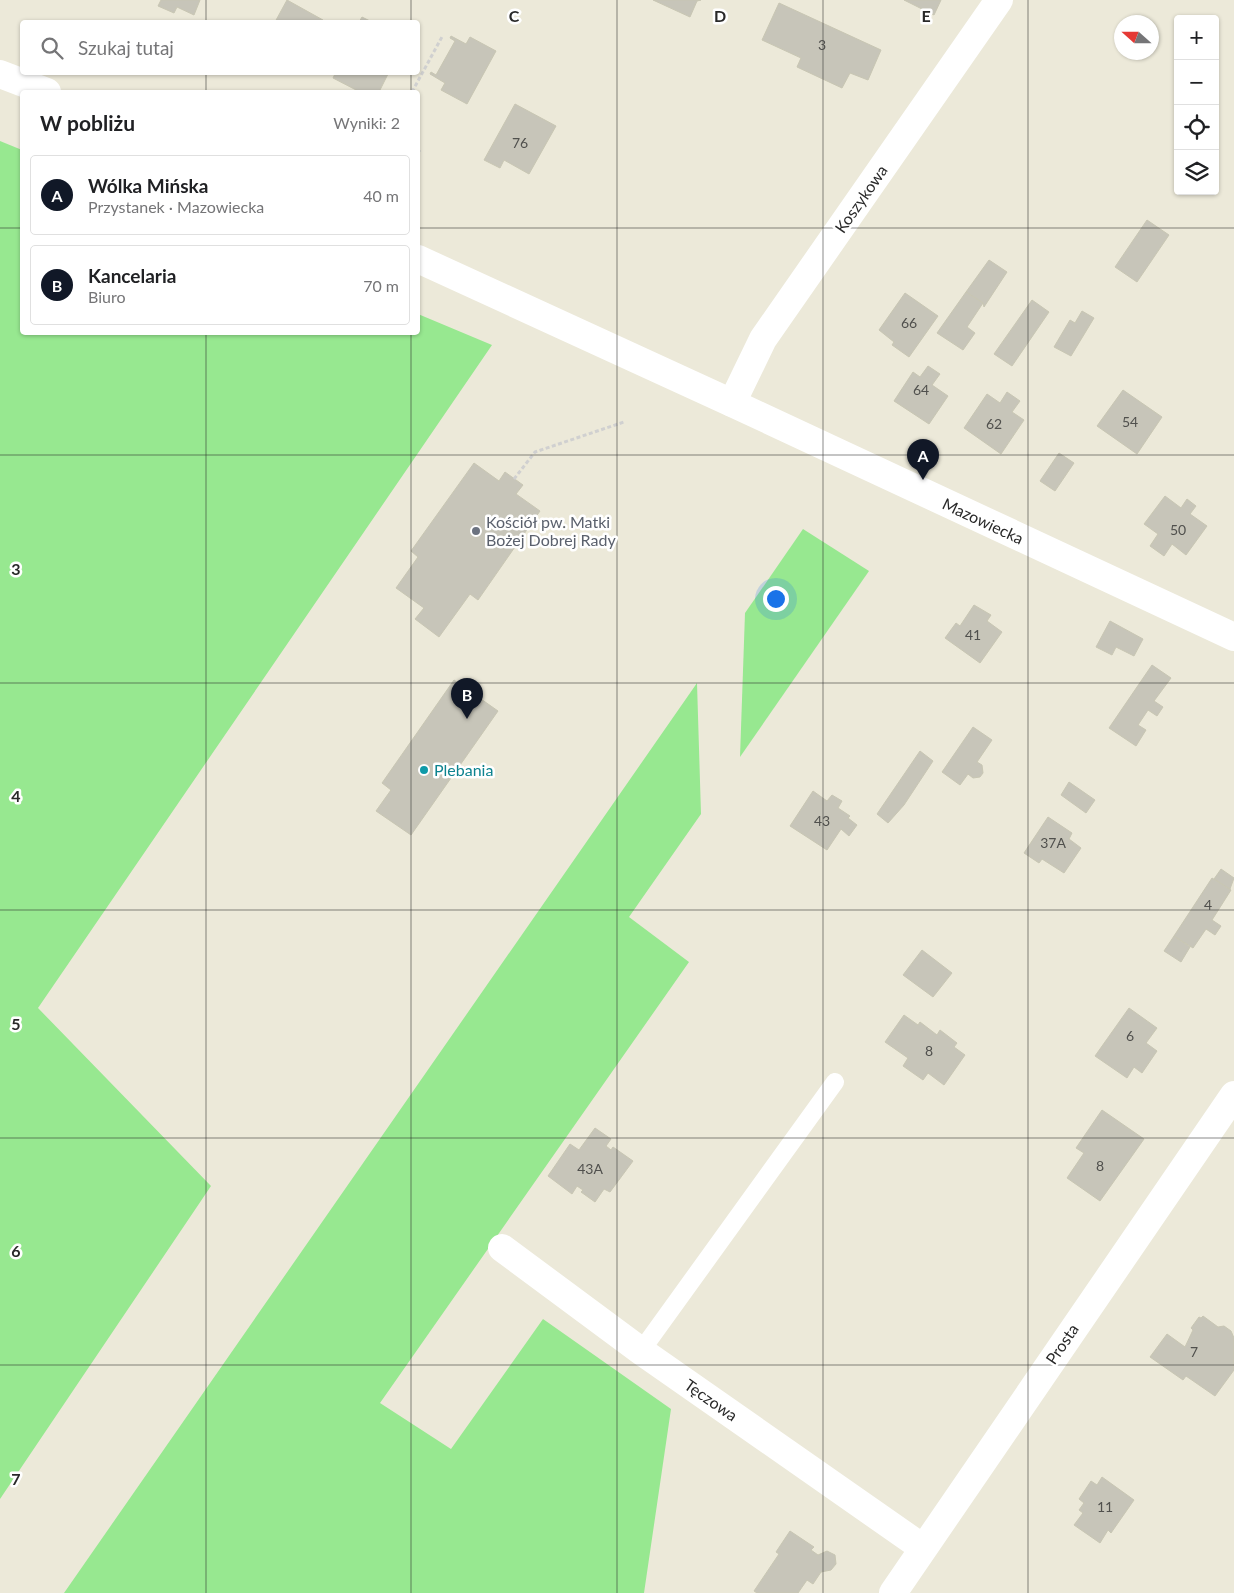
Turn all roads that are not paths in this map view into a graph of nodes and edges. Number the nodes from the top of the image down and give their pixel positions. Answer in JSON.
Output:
{"nodes":[{"id":1,"x":999,"y":0,"type":"edge"},
{"id":2,"x":0,"y":74,"type":"edge"},
{"id":3,"x":42,"y":90,"type":"edge"},
{"id":4,"x":420,"y":260,"type":"edge"},
{"id":5,"x":732,"y":403,"type":"junction"},
{"id":6,"x":1234,"y":637,"type":"edge"},
{"id":7,"x":835,"y":1082,"type":"dead end"},
{"id":8,"x":1234,"y":1096,"type":"edge"},
{"id":9,"x":502,"y":1248,"type":"dead end"},
{"id":10,"x":641,"y":1351,"type":"junction"},
{"id":11,"x":923,"y":1548,"type":"junction"},
{"id":12,"x":893,"y":1593,"type":"edge"}],
"edges":[{"from":1,"to":5,"type":"street","name":"Koszykowa"},
{"from":2,"to":3,"type":"street"},
{"from":4,"to":5,"type":"street","name":"Mazowiecka"},
{"from":5,"to":6,"type":"street","name":"Mazowiecka"},
{"from":7,"to":10,"type":"lane"},
{"from":8,"to":11,"type":"street","name":"Prosta"},
{"from":9,"to":10,"type":"street","name":"Tęczowa"},
{"from":10,"to":11,"type":"street","name":"Tęczowa"},
{"from":11,"to":12,"type":"street","name":"Prosta"}]}
